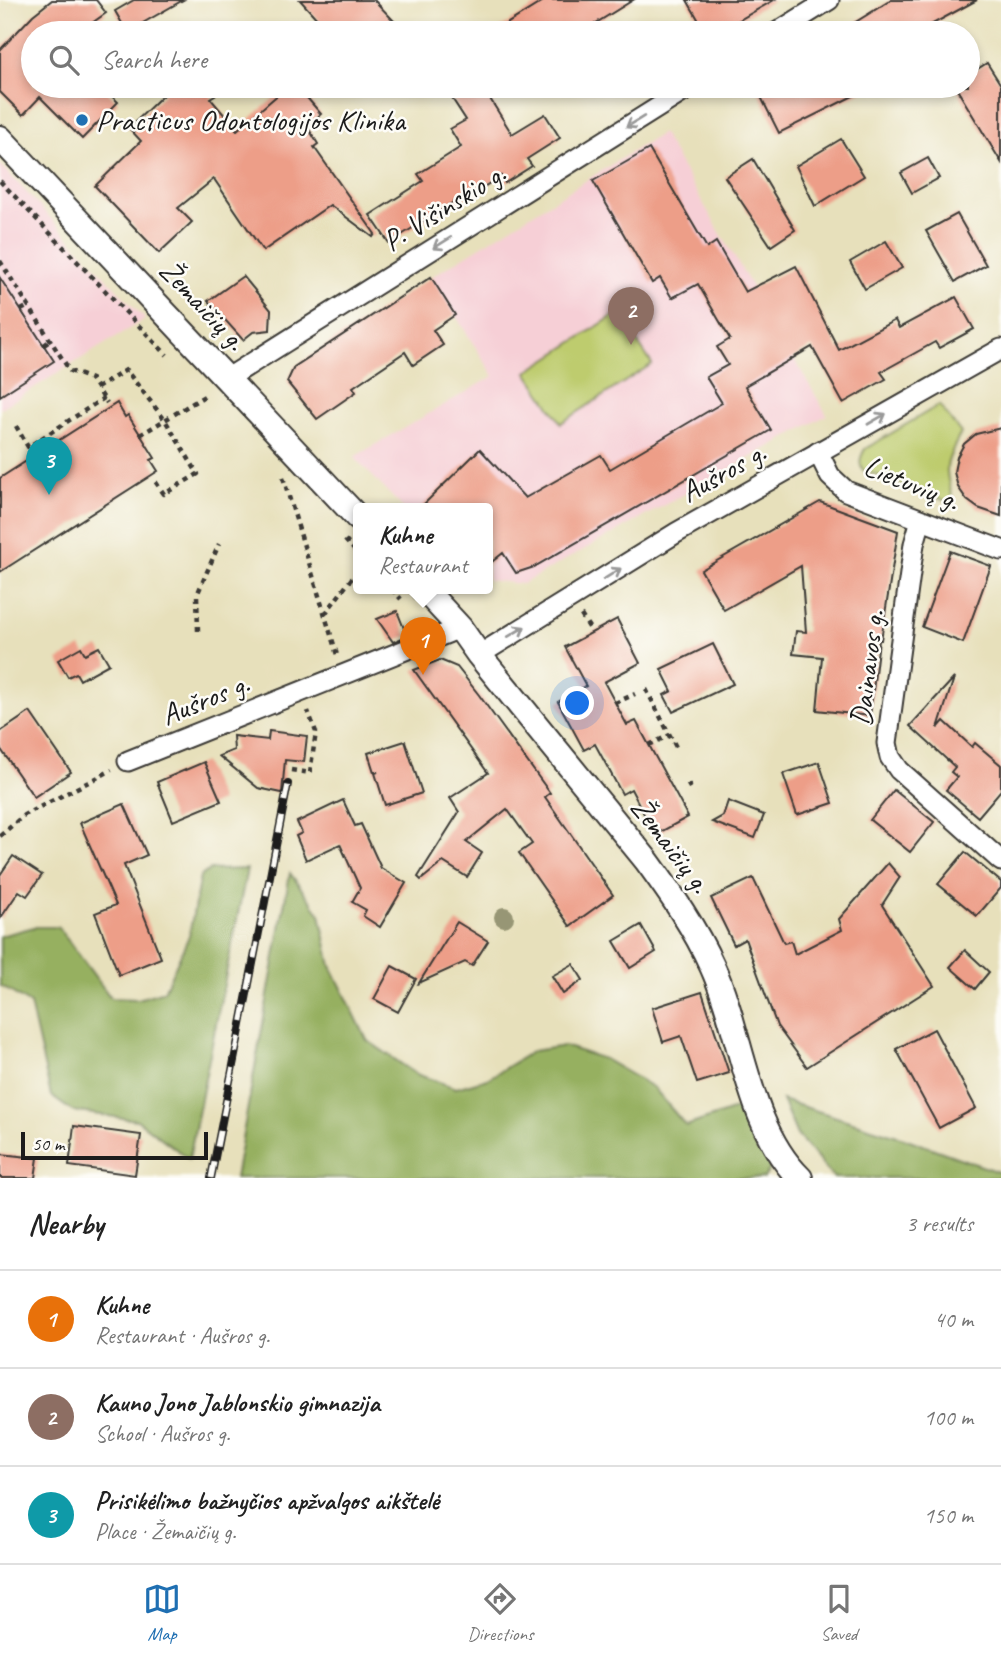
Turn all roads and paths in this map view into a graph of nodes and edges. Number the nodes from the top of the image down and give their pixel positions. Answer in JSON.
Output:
{"nodes":[{"id":1,"x":829,"y":0,"type":"edge"},
{"id":2,"x":795,"y":21,"type":"edge"},
{"id":3,"x":673,"y":98,"type":"edge"},
{"id":4,"x":0,"y":138,"type":"edge"},
{"id":5,"x":0,"y":181,"type":"edge"},
{"id":6,"x":0,"y":261,"type":"edge"},
{"id":7,"x":29,"y":306,"type":"junction"},
{"id":8,"x":21,"y":310,"type":"dead end"},
{"id":9,"x":51,"y":340,"type":"junction"},
{"id":10,"x":44,"y":345,"type":"dead end"},
{"id":11,"x":1001,"y":349,"type":"edge"},
{"id":12,"x":170,"y":358,"type":"dead end"},
{"id":13,"x":228,"y":378,"type":"junction"},
{"id":14,"x":197,"y":386,"type":"dead end"},
{"id":15,"x":97,"y":388,"type":"junction"},
{"id":16,"x":206,"y":395,"type":"junction"},
{"id":17,"x":214,"y":404,"type":"dead end"},
{"id":18,"x":165,"y":420,"type":"junction"},
{"id":19,"x":16,"y":426,"type":"dead end"},
{"id":20,"x":140,"y":435,"type":"dead end"},
{"id":21,"x":818,"y":452,"type":"junction"},
{"id":22,"x":274,"y":467,"type":"dead end"},
{"id":23,"x":283,"y":477,"type":"junction"},
{"id":24,"x":155,"y":481,"type":"dead end"},
{"id":25,"x":292,"y":486,"type":"dead end"},
{"id":26,"x":353,"y":513,"type":"edge"},
{"id":27,"x":920,"y":520,"type":"junction"},
{"id":28,"x":339,"y":535,"type":"dead end"},
{"id":29,"x":219,"y":544,"type":"dead end"},
{"id":30,"x":353,"y":549,"type":"edge"},
{"id":31,"x":1001,"y":550,"type":"edge"},
{"id":32,"x":353,"y":577,"type":"edge"},
{"id":33,"x":429,"y":594,"type":"edge"},
{"id":34,"x":325,"y":615,"type":"junction"},
{"id":35,"x":460,"y":628,"type":"junction"},
{"id":36,"x":198,"y":631,"type":"dead end"},
{"id":37,"x":478,"y":655,"type":"junction"},
{"id":38,"x":344,"y":676,"type":"junction"},
{"id":39,"x":646,"y":689,"type":"dead end"},
{"id":40,"x":301,"y":693,"type":"junction"},
{"id":41,"x":635,"y":694,"type":"dead end"},
{"id":42,"x":615,"y":703,"type":"dead end"},
{"id":43,"x":670,"y":735,"type":"junction"},
{"id":44,"x":649,"y":745,"type":"dead end"},
{"id":45,"x":678,"y":751,"type":"dead end"},
{"id":46,"x":128,"y":761,"type":"joint"},
{"id":47,"x":291,"y":770,"type":"dead end"},
{"id":48,"x":694,"y":783,"type":"dead end"},
{"id":49,"x":687,"y":787,"type":"dead end"},
{"id":50,"x":0,"y":836,"type":"edge"},
{"id":51,"x":1001,"y":861,"type":"edge"},
{"id":52,"x":800,"y":1178,"type":"edge"}],
"edges":[{"from":1,"to":2,"type":"street"},
{"from":3,"to":13,"type":"street","name":"P. Višinskio g.","one_way":true},
{"from":4,"to":13,"type":"street","name":"Žemaičių g."},
{"from":5,"to":12,"type":"path"},
{"from":6,"to":7,"type":"path"},
{"from":7,"to":8,"type":"path"},
{"from":7,"to":9,"type":"path"},
{"from":9,"to":10,"type":"path"},
{"from":9,"to":15,"type":"path"},
{"from":21,"to":11,"type":"street","name":"Aušros g.","one_way":true},
{"from":13,"to":26,"type":"street","name":"Žemaičių g."},
{"from":14,"to":16,"type":"path"},
{"from":15,"to":18,"type":"path"},
{"from":15,"to":19,"type":"path"},
{"from":16,"to":17,"type":"path"},
{"from":16,"to":18,"type":"path"},
{"from":18,"to":20,"type":"path"},
{"from":18,"to":24,"type":"path"},
{"from":21,"to":27,"type":"street","name":"Lietuvių g."},
{"from":37,"to":21,"type":"street","name":"Aušros g.","one_way":true},
{"from":22,"to":23,"type":"path"},
{"from":23,"to":25,"type":"path"},
{"from":23,"to":34,"type":"path"},
{"from":27,"to":31,"type":"street","name":"Lietuvių g."},
{"from":27,"to":51,"type":"street","name":"Dainavos g."},
{"from":28,"to":30,"type":"path"},
{"from":29,"to":36,"type":"path"},
{"from":32,"to":34,"type":"path"},
{"from":33,"to":35,"type":"street","name":"Žemaičių g."},
{"from":34,"to":38,"type":"path"},
{"from":35,"to":37,"type":"street","name":"Žemaičių g."},
{"from":35,"to":38,"type":"street","name":"Aušros g."},
{"from":37,"to":52,"type":"street","name":"Žemaičių g."},
{"from":38,"to":40,"type":"street","name":"Aušros g."},
{"from":39,"to":43,"type":"path"},
{"from":40,"to":46,"type":"street","name":"Aušros g."},
{"from":40,"to":47,"type":"path"},
{"from":41,"to":42,"type":"path"},
{"from":43,"to":44,"type":"path"},
{"from":43,"to":45,"type":"path"},
{"from":46,"to":50,"type":"path"},
{"from":48,"to":49,"type":"path"}]}
